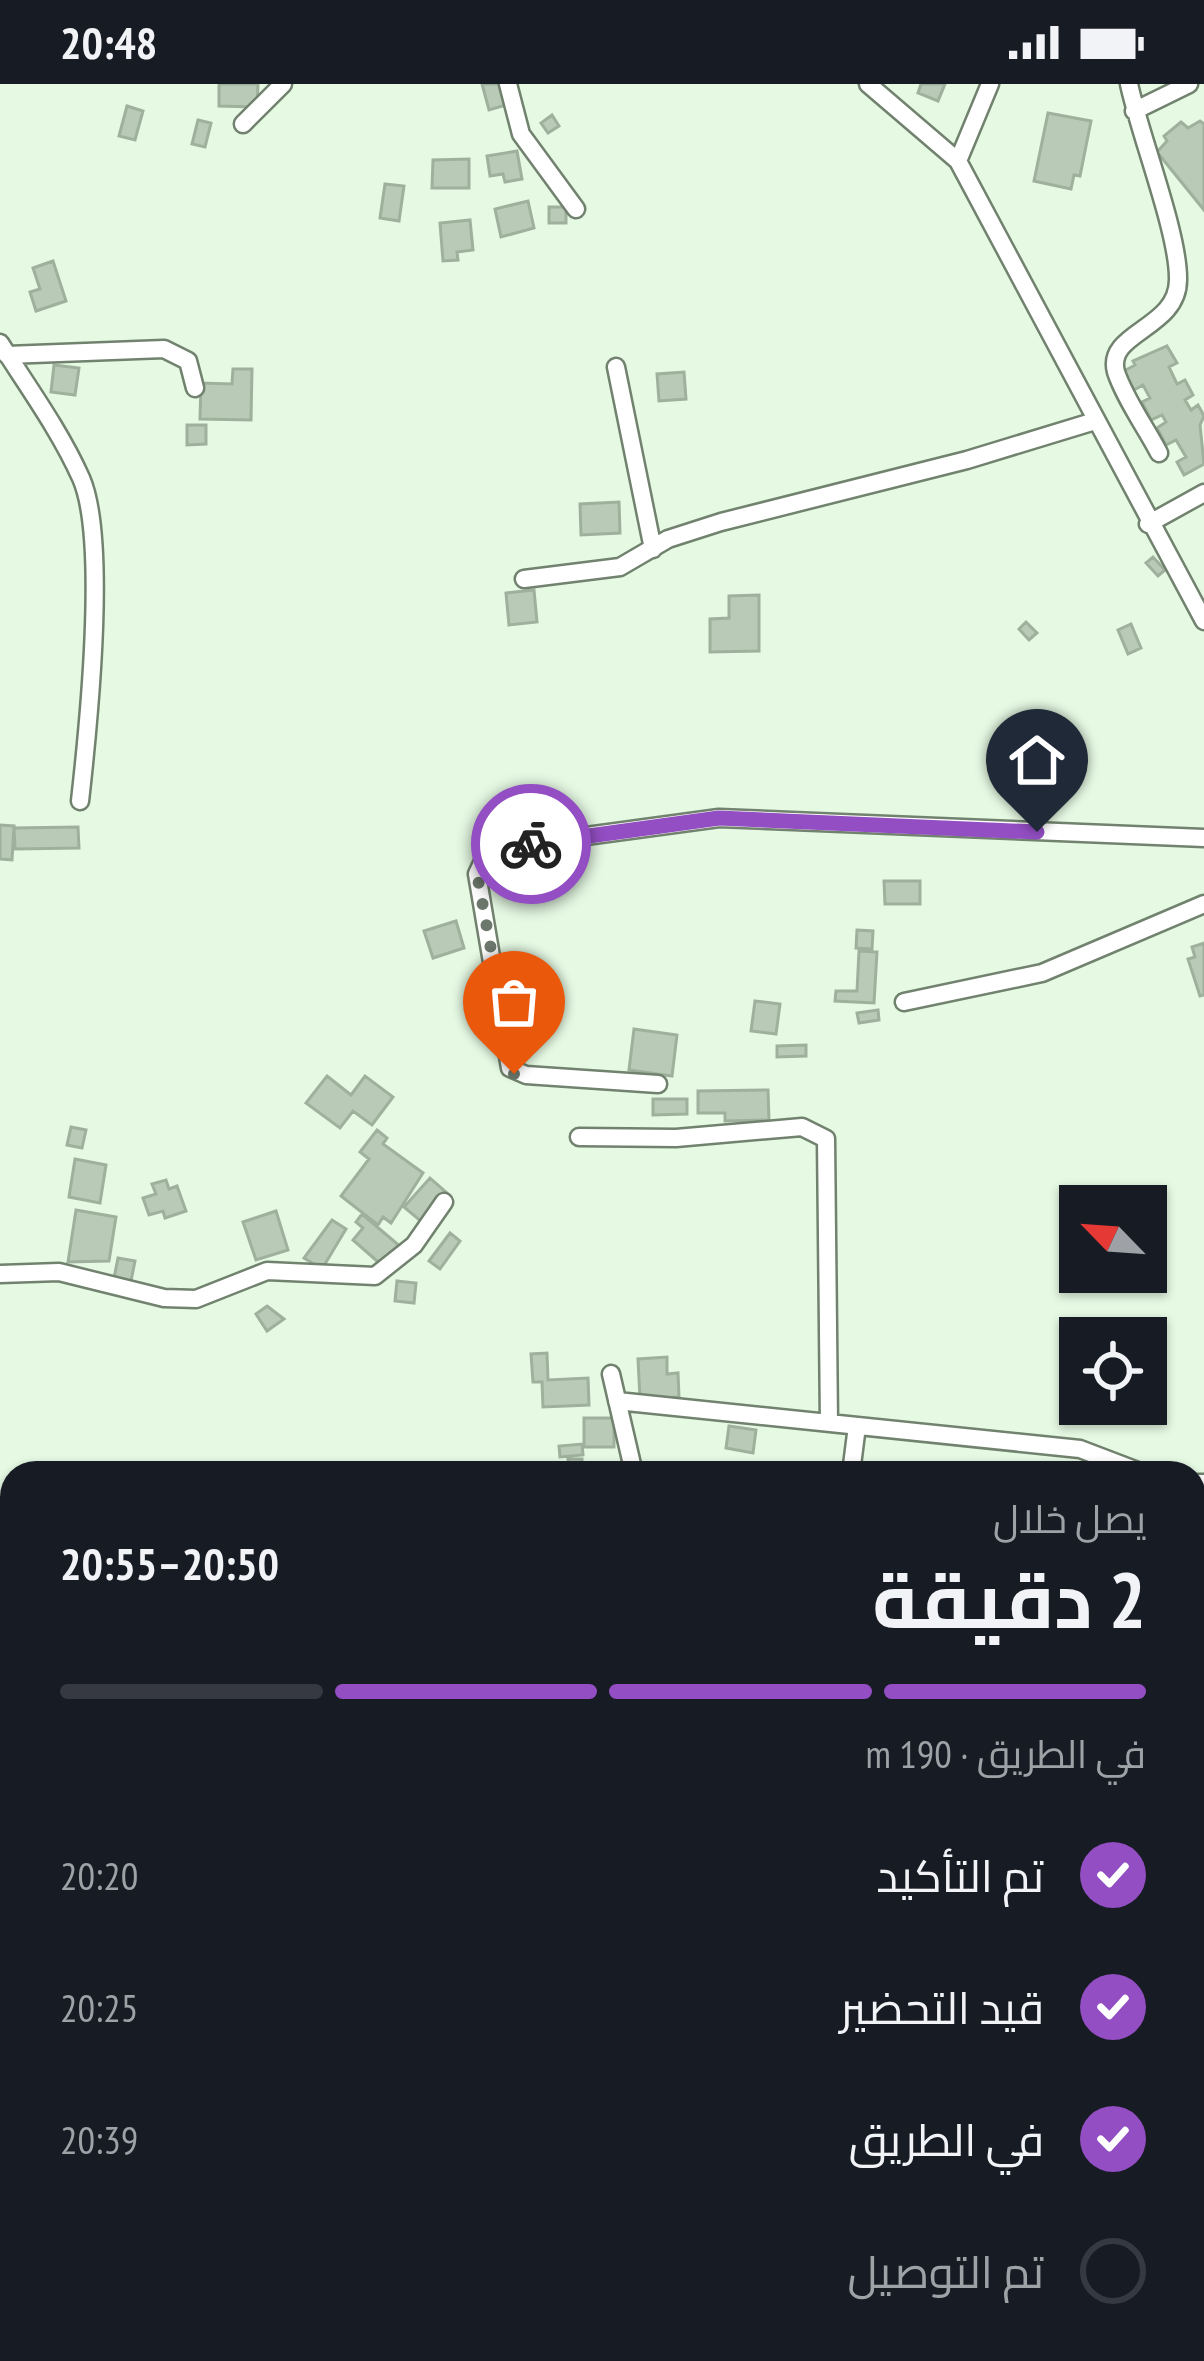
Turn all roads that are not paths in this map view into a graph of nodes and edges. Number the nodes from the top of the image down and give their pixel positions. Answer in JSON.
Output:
{"nodes":[{"id":1,"x":283,"y":84,"type":"edge"},
{"id":2,"x":508,"y":84,"type":"edge"},
{"id":3,"x":991,"y":84,"type":"edge"},
{"id":4,"x":1129,"y":84,"type":"edge"},
{"id":5,"x":1189,"y":84,"type":"edge"},
{"id":6,"x":874,"y":86,"type":"edge"},
{"id":7,"x":1134,"y":112,"type":"junction"},
{"id":8,"x":243,"y":124,"type":"dead end"},
{"id":9,"x":958,"y":161,"type":"junction"},
{"id":10,"x":576,"y":209,"type":"dead end"},
{"id":11,"x":4,"y":349,"type":"edge"},
{"id":12,"x":616,"y":367,"type":"dead end"},
{"id":13,"x":195,"y":388,"type":"dead end"},
{"id":14,"x":1095,"y":421,"type":"junction"},
{"id":15,"x":1160,"y":453,"type":"dead end"},
{"id":16,"x":1204,"y":494,"type":"edge"},
{"id":17,"x":1148,"y":524,"type":"junction"},
{"id":18,"x":653,"y":549,"type":"junction"},
{"id":19,"x":524,"y":579,"type":"dead end"},
{"id":20,"x":1204,"y":621,"type":"edge"},
{"id":21,"x":80,"y":801,"type":"dead end"},
{"id":22,"x":1204,"y":838,"type":"edge"},
{"id":23,"x":1204,"y":904,"type":"edge"},
{"id":24,"x":904,"y":1002,"type":"dead end"},
{"id":25,"x":658,"y":1084,"type":"dead end"},
{"id":26,"x":580,"y":1137,"type":"dead end"},
{"id":27,"x":444,"y":1202,"type":"dead end"},
{"id":28,"x":0,"y":1274,"type":"edge"},
{"id":29,"x":611,"y":1374,"type":"dead end"},
{"id":30,"x":617,"y":1401,"type":"junction"},
{"id":31,"x":829,"y":1423,"type":"junction"},
{"id":32,"x":856,"y":1426,"type":"junction"},
{"id":33,"x":631,"y":1461,"type":"edge"},
{"id":34,"x":852,"y":1461,"type":"edge"},
{"id":35,"x":1112,"y":1461,"type":"edge"}],
"edges":[{"from":1,"to":8,"type":"street"},
{"from":2,"to":10,"type":"street"},
{"from":3,"to":9,"type":"street"},
{"from":4,"to":7,"type":"street"},
{"from":5,"to":7,"type":"street"},
{"from":6,"to":9,"type":"street"},
{"from":7,"to":15,"type":"street"},
{"from":9,"to":14,"type":"street"},
{"from":11,"to":13,"type":"street"},
{"from":11,"to":21,"type":"street"},
{"from":12,"to":18,"type":"street"},
{"from":14,"to":17,"type":"street"},
{"from":14,"to":18,"type":"street"},
{"from":16,"to":17,"type":"street"},
{"from":17,"to":20,"type":"street"},
{"from":18,"to":19,"type":"street"},
{"from":22,"to":25,"type":"street"},
{"from":23,"to":24,"type":"street"},
{"from":26,"to":31,"type":"street"},
{"from":27,"to":28,"type":"street"},
{"from":29,"to":30,"type":"street"},
{"from":30,"to":31,"type":"street"},
{"from":30,"to":33,"type":"street"},
{"from":31,"to":32,"type":"street"},
{"from":32,"to":34,"type":"street"},
{"from":32,"to":35,"type":"street"}]}
